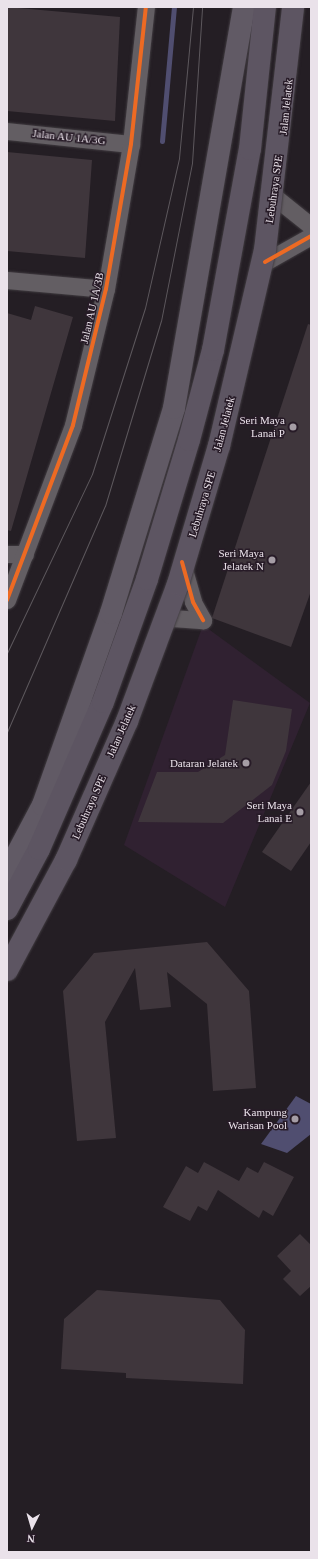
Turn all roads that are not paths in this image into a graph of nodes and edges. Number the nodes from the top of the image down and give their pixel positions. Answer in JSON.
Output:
{"nodes":[{"id":1,"x":147,"y":7,"type":"edge"},
{"id":2,"x":244,"y":7,"type":"edge"},
{"id":3,"x":265,"y":7,"type":"edge"},
{"id":4,"x":293,"y":7,"type":"edge"},
{"id":5,"x":296,"y":7,"type":"edge"},
{"id":6,"x":7,"y":131,"type":"edge"},
{"id":7,"x":131,"y":144,"type":"junction"},
{"id":8,"x":276,"y":198,"type":"junction"},
{"id":9,"x":311,"y":226,"type":"edge"},
{"id":10,"x":311,"y":236,"type":"edge"},
{"id":11,"x":265,"y":262,"type":"junction"},
{"id":12,"x":7,"y":280,"type":"edge"},
{"id":13,"x":106,"y":289,"type":"junction"},
{"id":14,"x":7,"y":554,"type":"edge"},
{"id":15,"x":25,"y":554,"type":"junction"},
{"id":16,"x":182,"y":562,"type":"junction"},
{"id":17,"x":7,"y":600,"type":"edge"},
{"id":18,"x":164,"y":622,"type":"junction"},
{"id":19,"x":7,"y":873,"type":"edge"},
{"id":20,"x":7,"y":909,"type":"edge"},
{"id":21,"x":7,"y":970,"type":"edge"},
{"id":22,"x":7,"y":973,"type":"edge"}],
"edges":[{"from":1,"to":7,"type":"street","name":"Jalan AU 1A/3B"},
{"from":2,"to":19,"type":"main road"},
{"from":3,"to":20,"type":"highway"},
{"from":4,"to":21,"type":"highway","name":"Lebuhraya SPE","bridge":true},
{"from":5,"to":8,"type":"main road","name":"Jalan Jelatek"},
{"from":6,"to":7,"type":"street","name":"Jalan AU 1A/3G"},
{"from":7,"to":13,"type":"street","name":"Jalan AU 1A/3B"},
{"from":8,"to":9,"type":"street"},
{"from":8,"to":11,"type":"main road","name":"Jalan Jelatek"},
{"from":10,"to":11,"type":"street"},
{"from":11,"to":16,"type":"main road","name":"Jalan Jelatek"},
{"from":12,"to":13,"type":"street"},
{"from":13,"to":15,"type":"street","name":"Jalan AU 1A/3B"},
{"from":14,"to":15,"type":"street"},
{"from":15,"to":17,"type":"street","name":"Jalan AU 1A/3B"},
{"from":16,"to":18,"type":"main road","name":"Jalan Jelatek"},
{"from":16,"to":18,"type":"street"},
{"from":18,"to":22,"type":"main road","name":"Jalan Jelatek"}]}
